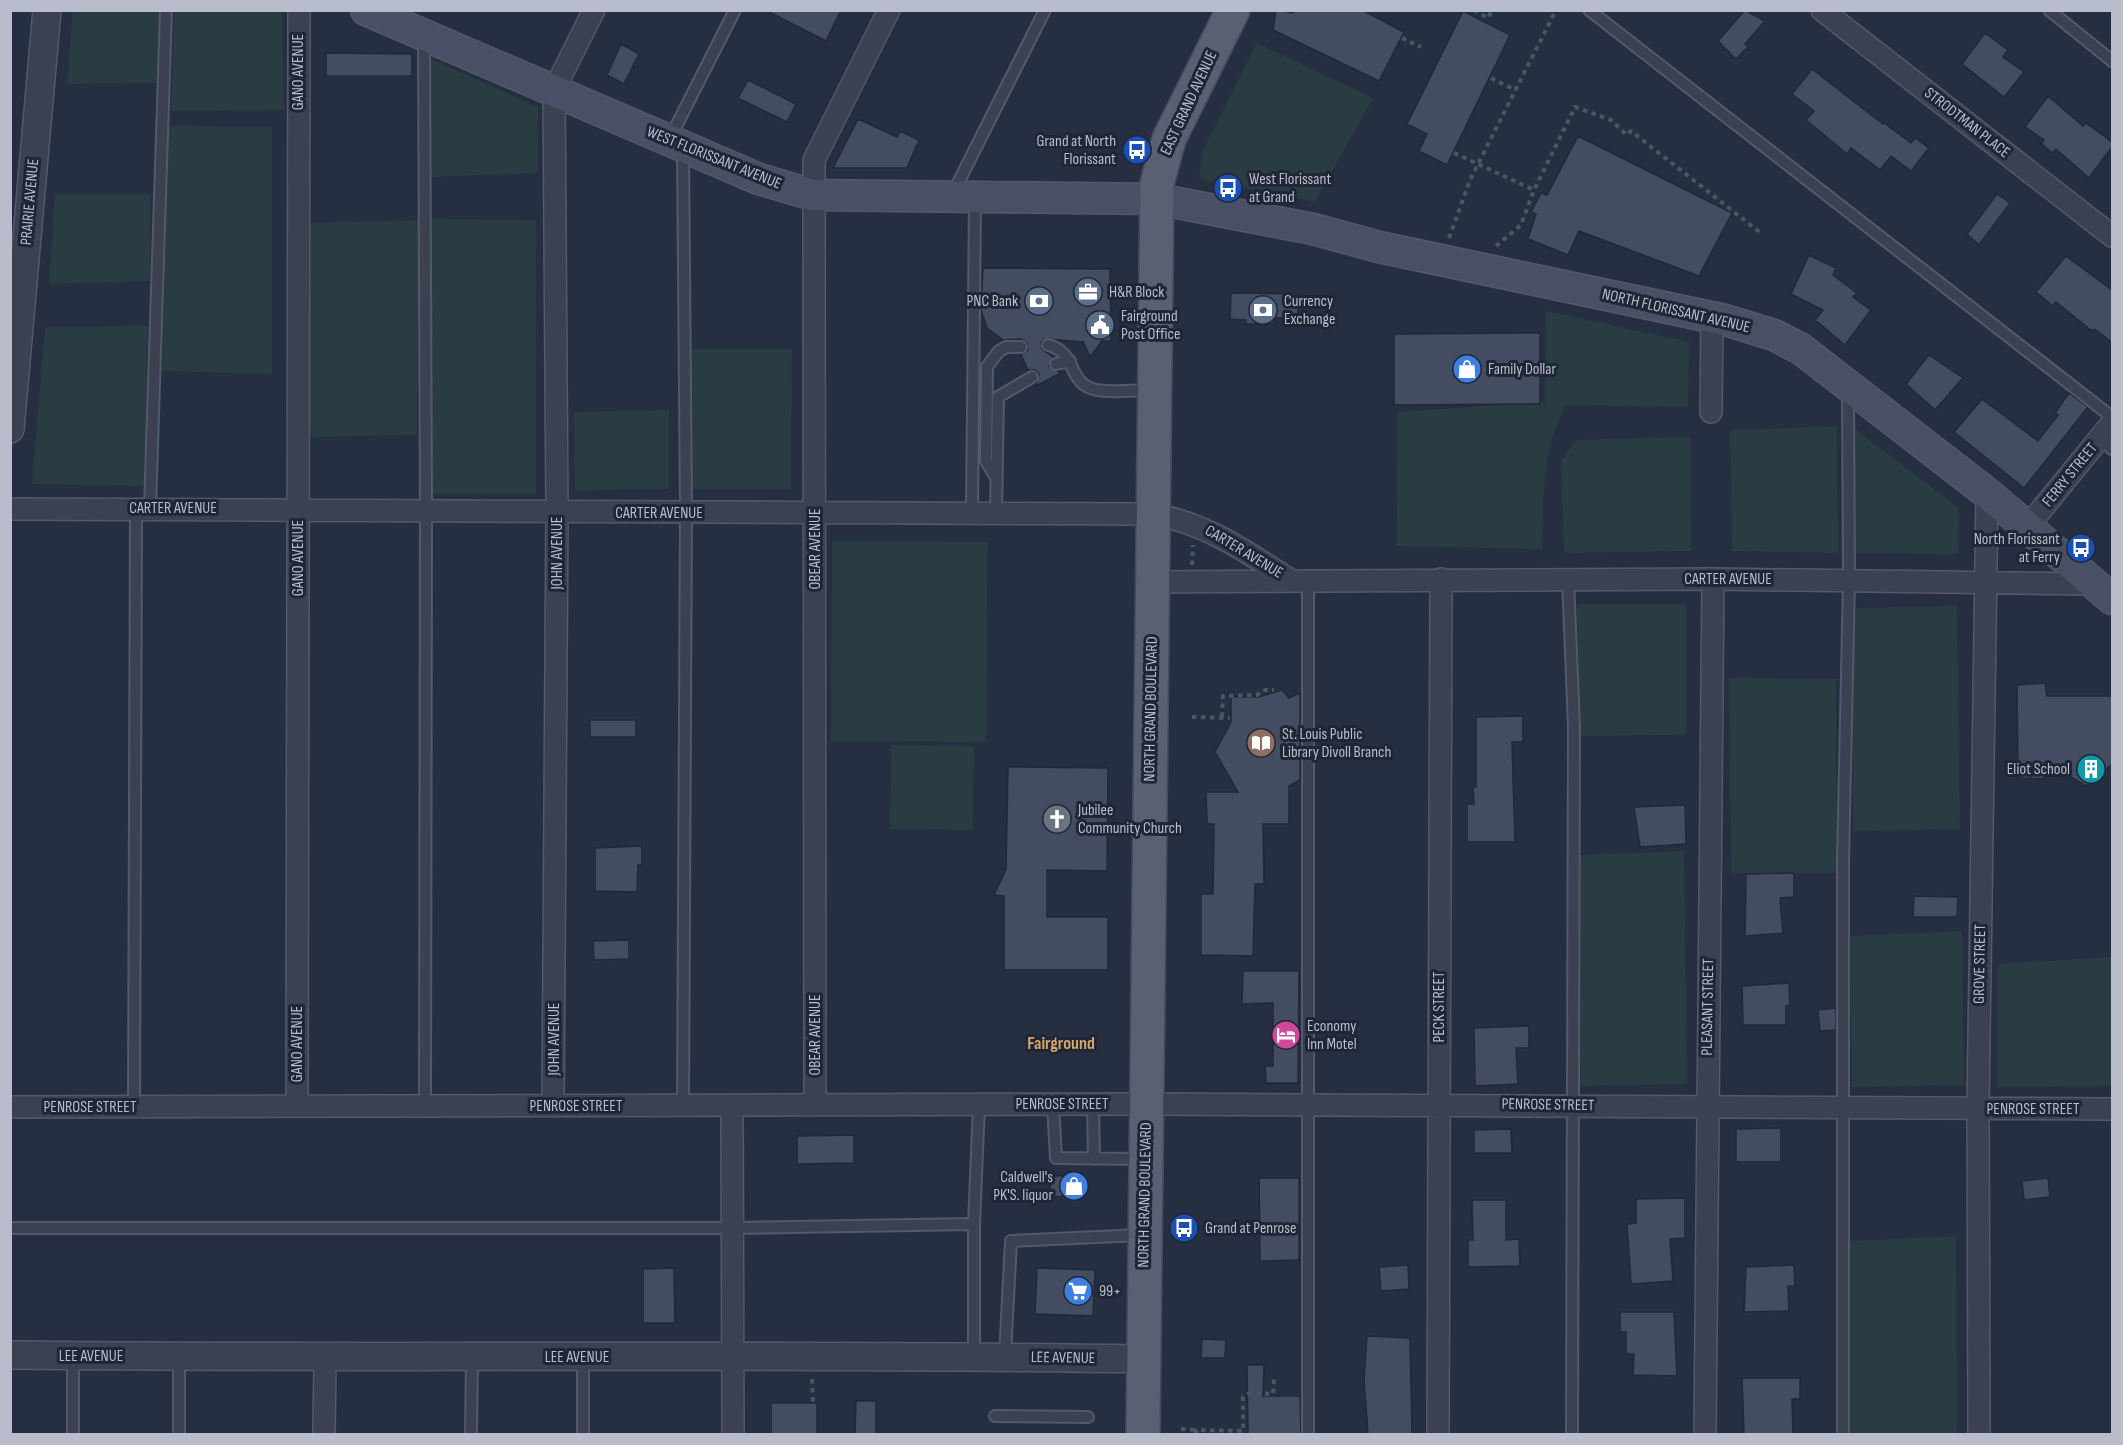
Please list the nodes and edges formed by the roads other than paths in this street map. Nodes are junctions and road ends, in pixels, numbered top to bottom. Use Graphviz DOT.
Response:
graph roads {
  1 [pos="47,10"];
  2 [pos="166,10"];
  3 [pos="299,10"];
  4 [pos="366,10"];
  5 [pos="594,10"];
  6 [pos="735,10"];
  7 [pos="889,10"];
  8 [pos="1045,10"];
  9 [pos="1233,10"];
  10 [pos="1588,10"];
  11 [pos="1822,10"];
  12 [pos="2049,10"];
  13 [pos="424,35"];
  14 [pos="2112,61"];
  15 [pos="554,90"];
  16 [pos="676,143"];
  17 [pos="813,195"];
  18 [pos="964,196"];
  19 [pos="1157,199"];
  20 [pos="2112,236"];
  21 [pos="1712,318"];
  22 [pos="1048,345"];
  23 [pos="1021,346"];
  24 [pos="1070,361"];
  25 [pos="1056,364"];
  26 [pos="1032,377"];
  27 [pos="1848,384"];
  28 [pos="1154,390"];
  29 [pos="1712,412"];
  30 [pos="2112,417"];
  31 [pos="10,429"];
  32 [pos="2108,437"];
  33 [pos="996,478"];
  34 [pos="1987,493"];
  35 [pos="143,508"];
  36 [pos="298,508"];
  37 [pos="10,509"];
  38 [pos="426,511"];
  39 [pos="557,513"];
  40 [pos="686,513"];
  41 [pos="814,513"];
  42 [pos="972,513"];
  43 [pos="996,513"];
  44 [pos="1153,514"];
  45 [pos="2028,526"];
  46 [pos="1441,579"];
  47 [pos="1568,579"];
  48 [pos="1713,579"];
  49 [pos="1299,580"];
  50 [pos="1849,580"];
  51 [pos="1986,581"];
  52 [pos="1152,582"];
  53 [pos="2104,592"];
  54 [pos="1093,1104"];
  55 [pos="1146,1104"];
  56 [pos="553,1105"];
  57 [pos="732,1105"];
  58 [pos="815,1105"];
  59 [pos="979,1105"];
  60 [pos="1053,1105"];
  61 [pos="1439,1105"];
  62 [pos="1573,1105"];
  63 [pos="297,1106"];
  64 [pos="425,1106"];
  65 [pos="683,1106"];
  66 [pos="1308,1106"];
  67 [pos="10,1107"];
  68 [pos="134,1107"];
  69 [pos="1845,1108"];
  70 [pos="1978,1108"];
  71 [pos="1708,1109"];
  72 [pos="2112,1110"];
  73 [pos="1094,1158"];
  74 [pos="1145,1159"];
  75 [pos="974,1224"];
  76 [pos="10,1228"];
  77 [pos="732,1228"];
  78 [pos="1144,1235"];
  79 [pos="10,1355"];
  80 [pos="74,1356"];
  81 [pos="178,1356"];
  82 [pos="733,1356"];
  83 [pos="583,1357"];
  84 [pos="974,1357"];
  85 [pos="1005,1357"];
  86 [pos="325,1358"];
  87 [pos="472,1358"];
  88 [pos="1143,1359"];
  89 [pos="995,1416"];
  90 [pos="1088,1417"];
  91 [pos="73,1434"];
  92 [pos="179,1434"];
  93 [pos="324,1434"];
  94 [pos="471,1434"];
  95 [pos="583,1434"];
  96 [pos="733,1434"];
  97 [pos="1143,1434"];
  98 [pos="1308,1434"];
  99 [pos="1438,1434"];
  100 [pos="1572,1434"];
  101 [pos="1705,1434"];
  102 [pos="1844,1434"];
  103 [pos="1979,1434"];
  1 -- 31 [label="street, PRAIRIE AVENUE"];
  2 -- 35 [label="lane"];
  3 -- 36 [label="street, GANO AVENUE"];
  4 -- 13 [label="main road, WEST FLORISSANT AVENUE"];
  5 -- 15 [label="street, JOHN AVENUE"];
  6 -- 16 [label="lane"];
  7 -- 17 [label="street, OBEAR AVENUE"];
  8 -- 18 [label="lane"];
  9 -- 19 [label="main road, EAST GRAND AVENUE"];
  10 -- 30 [label="lane"];
  11 -- 20 [label="street, STRODTMAN PLACE"];
  12 -- 14 [label="lane"];
  13 -- 15 [label="main road, WEST FLORISSANT AVENUE"];
  13 -- 38 [label="lane"];
  15 -- 16 [label="main road, WEST FLORISSANT AVENUE"];
  15 -- 39 [label="street, JOHN AVENUE"];
  16 -- 17 [label="main road, WEST FLORISSANT AVENUE"];
  16 -- 40 [label="lane"];
  17 -- 18 [label="main road, WEST FLORISSANT AVENUE"];
  17 -- 41 [label="street, OBEAR AVENUE"];
  18 -- 19 [label="main road, WEST FLORISSANT AVENUE"];
  18 -- 42 [label="lane"];
  19 -- 21 [label="main road, NORTH FLORISSANT AVENUE"];
  19 -- 28 [label="main road, NORTH GRAND BOULEVARD"];
  21 -- 27 [label="main road, NORTH FLORISSANT AVENUE"];
  21 -- 29 [label="street"];
  22 -- 24 [label="lane"];
  23 -- 33 [label="lane"];
  24 -- 25 [label="lane"];
  24 -- 28 [label="lane"];
  26 -- 33 [label="lane"];
  27 -- 34 [label="main road, NORTH FLORISSANT AVENUE"];
  27 -- 50 [label="lane"];
  28 -- 44 [label="main road, NORTH GRAND BOULEVARD"];
  32 -- 45 [label="street, FERRY STREET"];
  33 -- 43 [label="lane"];
  34 -- 45 [label="main road, NORTH FLORISSANT AVENUE"];
  34 -- 51 [label="street, GROVE STREET"];
  35 -- 36 [label="street, CARTER AVENUE"];
  35 -- 37 [label="street, CARTER AVENUE"];
  35 -- 68 [label="lane"];
  36 -- 38 [label="street, CARTER AVENUE"];
  36 -- 63 [label="street, GANO AVENUE"];
  38 -- 39 [label="street, CARTER AVENUE"];
  38 -- 64 [label="lane"];
  39 -- 40 [label="street, CARTER AVENUE"];
  39 -- 56 [label="street, JOHN AVENUE"];
  40 -- 41 [label="street, CARTER AVENUE"];
  40 -- 65 [label="lane"];
  41 -- 42 [label="street, CARTER AVENUE"];
  41 -- 58 [label="street, OBEAR AVENUE"];
  42 -- 43 [label="street, CARTER AVENUE"];
  43 -- 44 [label="street, CARTER AVENUE"];
  44 -- 49 [label="street, CARTER AVENUE"];
  44 -- 52 [label="main road, NORTH GRAND BOULEVARD"];
  45 -- 53 [label="main road, NORTH FLORISSANT AVENUE"];
  46 -- 47 [label="street, CARTER AVENUE"];
  46 -- 49 [label="street, CARTER AVENUE"];
  46 -- 61 [label="street, PECK STREET"];
  47 -- 48 [label="street, CARTER AVENUE"];
  47 -- 62 [label="lane"];
  48 -- 50 [label="street, CARTER AVENUE"];
  48 -- 71 [label="street, PLEASANT STREET"];
  49 -- 52 [label="street, CARTER AVENUE"];
  49 -- 66 [label="lane"];
  50 -- 51 [label="street, CARTER AVENUE"];
  50 -- 69 [label="lane"];
  51 -- 53 [label="street, CARTER AVENUE"];
  51 -- 70 [label="street, GROVE STREET"];
  52 -- 55 [label="main road, NORTH GRAND BOULEVARD"];
  54 -- 55 [label="street, PENROSE STREET"];
  54 -- 60 [label="street, PENROSE STREET"];
  54 -- 73 [label="lane"];
  55 -- 66 [label="street, PENROSE STREET"];
  55 -- 74 [label="main road, NORTH GRAND BOULEVARD"];
  56 -- 64 [label="street, PENROSE STREET"];
  56 -- 65 [label="street, PENROSE STREET"];
  57 -- 58 [label="street, PENROSE STREET"];
  57 -- 65 [label="street, PENROSE STREET"];
  57 -- 77 [label="street"];
  58 -- 59 [label="street, PENROSE STREET"];
  59 -- 60 [label="street, PENROSE STREET"];
  59 -- 75 [label="lane"];
  60 -- 73 [label="lane"];
  61 -- 62 [label="street, PENROSE STREET"];
  61 -- 66 [label="street, PENROSE STREET"];
  61 -- 99 [label="street, PECK STREET"];
  62 -- 71 [label="street, PENROSE STREET"];
  62 -- 100 [label="lane"];
  63 -- 64 [label="street, PENROSE STREET"];
  63 -- 68 [label="street, PENROSE STREET"];
  66 -- 98 [label="lane"];
  67 -- 68 [label="street, PENROSE STREET"];
  69 -- 70 [label="street, PENROSE STREET"];
  69 -- 71 [label="street, PENROSE STREET"];
  69 -- 102 [label="lane"];
  70 -- 72 [label="street, PENROSE STREET"];
  70 -- 103 [label="street, GROVE STREET"];
  71 -- 101 [label="street, PLEASANT STREET"];
  73 -- 74 [label="lane"];
  74 -- 78 [label="main road, NORTH GRAND BOULEVARD"];
  75 -- 77 [label="lane"];
  75 -- 84 [label="lane"];
  76 -- 77 [label="lane"];
  77 -- 82 [label="street"];
  78 -- 85 [label="lane"];
  78 -- 88 [label="main road, NORTH GRAND BOULEVARD"];
  79 -- 80 [label="street, LEE AVENUE"];
  80 -- 81 [label="street, LEE AVENUE"];
  80 -- 91 [label="lane"];
  81 -- 86 [label="street, LEE AVENUE"];
  81 -- 92 [label="lane"];
  82 -- 83 [label="street, LEE AVENUE"];
  82 -- 84 [label="street, LEE AVENUE"];
  82 -- 96 [label="street"];
  83 -- 87 [label="street, LEE AVENUE"];
  83 -- 95 [label="lane"];
  84 -- 85 [label="street, LEE AVENUE"];
  85 -- 88 [label="street, LEE AVENUE"];
  86 -- 87 [label="street, LEE AVENUE"];
  86 -- 93 [label="street"];
  87 -- 94 [label="lane"];
  88 -- 97 [label="main road, NORTH GRAND BOULEVARD"];
  89 -- 90 [label="lane"];
}
